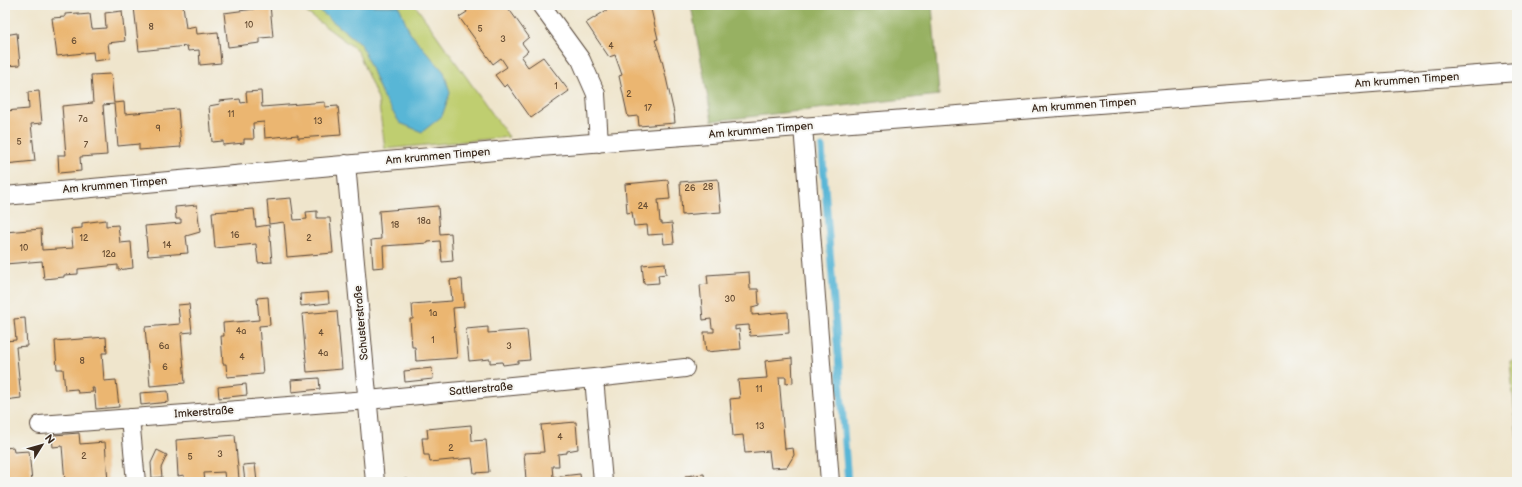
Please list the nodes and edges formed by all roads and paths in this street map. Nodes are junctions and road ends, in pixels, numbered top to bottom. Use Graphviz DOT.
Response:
graph roads {
  1 [pos="541,5"];
  2 [pos="1517,72"];
  3 [pos="803,126"];
  4 [pos="599,143"];
  5 [pos="346,164"];
  6 [pos="5,196"];
  7 [pos="685,368"];
  8 [pos="594,378"];
  9 [pos="368,400"];
  10 [pos="130,418"];
  11 [pos="40,425"];
  12 [pos="136,482"];
  13 [pos="375,482"];
  14 [pos="603,482"];
  15 [pos="830,482"];
  1 -- 4 [label="street"];
  2 -- 3 [label="street, Am krummen Timpen"];
  3 -- 4 [label="street, Am krummen Timpen"];
  3 -- 15 [label="street"];
  4 -- 5 [label="street, Am krummen Timpen"];
  5 -- 6 [label="street, Am krummen Timpen"];
  5 -- 9 [label="street, Schusterstraße"];
  7 -- 8 [label="street, Sattlerstraße"];
  8 -- 9 [label="street, Sattlerstraße"];
  8 -- 14 [label="street"];
  9 -- 10 [label="street, Imkerstraße"];
  9 -- 13 [label="street, Schusterstraße"];
  10 -- 11 [label="street, Imkerstraße"];
  10 -- 12 [label="street"];
}
